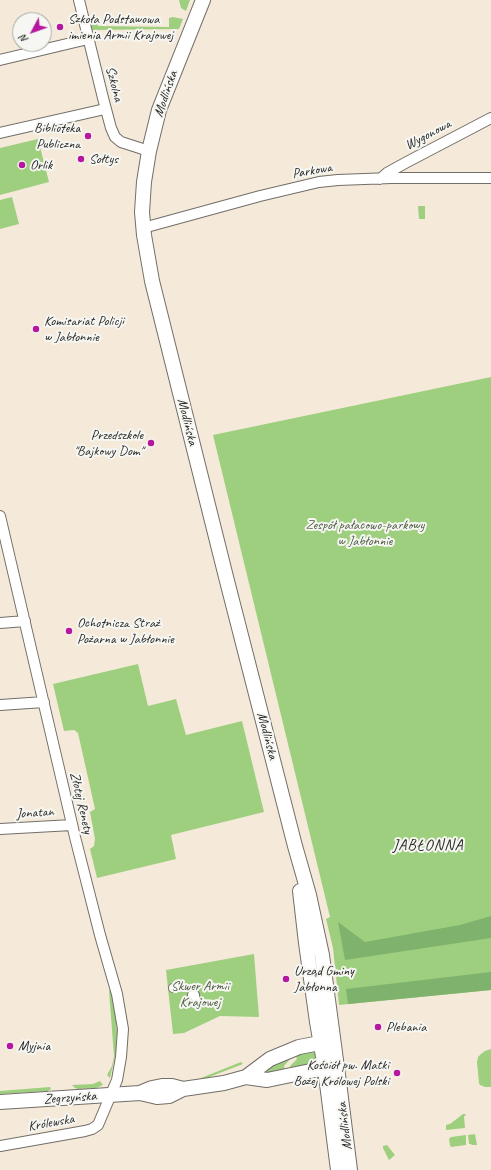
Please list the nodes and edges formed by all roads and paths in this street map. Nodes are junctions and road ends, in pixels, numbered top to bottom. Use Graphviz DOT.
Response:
graph roads {
  1 [pos="79,0"];
  2 [pos="202,0"];
  3 [pos="88,38"];
  4 [pos="0,60"];
  5 [pos="105,109"];
  6 [pos="491,118"];
  7 [pos="0,133"];
  8 [pos="150,151"];
  9 [pos="491,178"];
  10 [pos="380,179"];
  11 [pos="143,228"];
  12 [pos="0,516"];
  13 [pos="25,621"];
  14 [pos="0,623"];
  15 [pos="44,702"];
  16 [pos="0,705"];
  17 [pos="72,825"];
  18 [pos="0,829"];
  19 [pos="295,846"];
  20 [pos="320,1043"];
  21 [pos="335,1056"];
  22 [pos="325,1068"];
  23 [pos="246,1077"];
  24 [pos="111,1095"];
  25 [pos="0,1102"];
  26 [pos="0,1146"];
  27 [pos="338,1170"];
  28 [pos="350,1170"];
  1 -- 3 [label="street, Szkolna"];
  2 -- 8 [label="main road, Modlińska"];
  3 -- 4 [label="street"];
  3 -- 5 [label="street, Szkolna"];
  5 -- 7 [label="street"];
  5 -- 8 [label="street, Szkolna"];
  6 -- 10 [label="street, Wygonowa"];
  8 -- 11 [label="main road, Modlińska"];
  9 -- 10 [label="street, Parkowa"];
  10 -- 11 [label="street, Parkowa"];
  11 -- 19 [label="main road, Modlińska"];
  12 -- 13 [label="street, Złotej Renety"];
  13 -- 14 [label="street"];
  13 -- 15 [label="street, Złotej Renety"];
  15 -- 16 [label="street"];
  15 -- 17 [label="street, Złotej Renety"];
  17 -- 18 [label="street, Jonatan"];
  17 -- 24 [label="street, Złotej Renety"];
  19 -- 20 [label="main road, Modlińska"];
  19 -- 21 [label="main road, Modlińska"];
  20 -- 21 [label="main road"];
  20 -- 22 [label="main road, Modlińska"];
  20 -- 23 [label="main road, Zegrzyńska"];
  21 -- 22 [label="main road"];
  21 -- 28 [label="main road, Modlińska"];
  22 -- 23 [label="main road, Zegrzyńska"];
  22 -- 27 [label="main road, Modlińska"];
  23 -- 24 [label="main road, Zegrzyńska"];
  24 -- 25 [label="main road, Zegrzyńska"];
  24 -- 26 [label="street, Królewska"];
}
